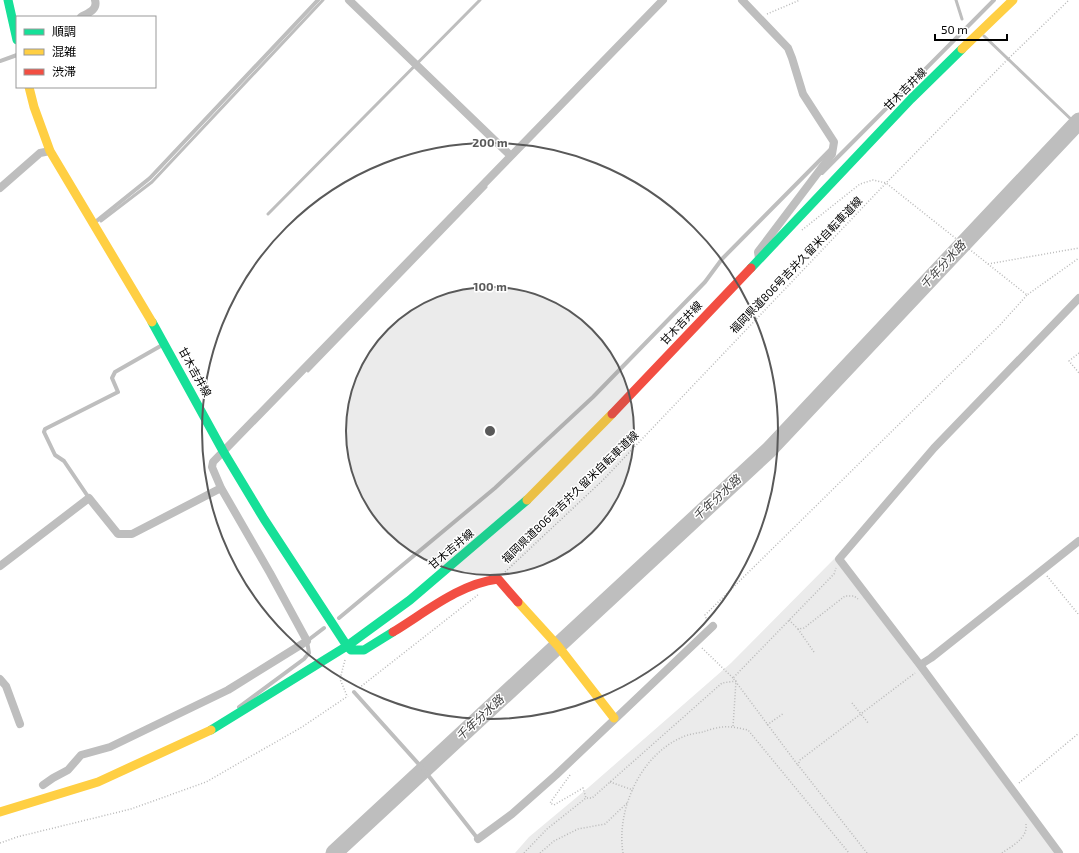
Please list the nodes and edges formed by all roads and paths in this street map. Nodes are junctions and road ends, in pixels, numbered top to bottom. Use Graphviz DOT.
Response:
graph roads {
  1 [pos="8,0"];
  2 [pos="95,0"];
  3 [pos="318,0"];
  4 [pos="349,0"];
  5 [pos="662,0"];
  6 [pos="742,0"];
  7 [pos="800,0"];
  8 [pos="994,0"];
  9 [pos="1013,0"];
  10 [pos="1070,0"];
  11 [pos="83,16"];
  12 [pos="760,17"];
  13 [pos="16,36"];
  14 [pos="16,55"];
  15 [pos="0,61"];
  16 [pos="29,88"];
  17 [pos="833,147"];
  18 [pos="50,151"];
  19 [pos="511,156"];
  20 [pos="814,178"];
  21 [pos="886,183"];
  22 [pos="0,188"];
  23 [pos="93,224"];
  24 [pos="801,231"];
  25 [pos="1079,248"];
  26 [pos="759,258"];
  27 [pos="1079,258"];
  28 [pos="988,264"];
  29 [pos="1028,295"];
  30 [pos="1079,298"];
  31 [pos="166,344"];
  32 [pos="1079,353"];
  33 [pos="1079,373"];
  34 [pos="223,451"];
  35 [pos="221,488"];
  36 [pos="90,498"];
  37 [pos="1079,541"];
  38 [pos="839,559"];
  39 [pos="0,566"];
  40 [pos="1041,570"];
  41 [pos="498,579"];
  42 [pos="480,593"];
  43 [pos="860,600"];
  44 [pos="1079,615"];
  45 [pos="339,618"];
  46 [pos="789,620"];
  47 [pos="324,628"];
  48 [pos="711,628"];
  49 [pos="798,629"];
  50 [pos="307,641"];
  51 [pos="696,643"];
  52 [pos="349,648"];
  53 [pos="814,652"];
  54 [pos="918,669"];
  55 [pos="733,678"];
  56 [pos="0,679"];
  57 [pos="736,681"];
  58 [pos="354,692"];
  59 [pos="347,696"];
  60 [pos="852,703"];
  61 [pos="784,713"];
  62 [pos="861,714"];
  63 [pos="614,718"];
  64 [pos="20,724"];
  65 [pos="869,724"];
  66 [pos="768,725"];
  67 [pos="733,727"];
  68 [pos="1079,733"];
  69 [pos="198,736"];
  70 [pos="798,765"];
  71 [pos="570,775"];
  72 [pos="609,782"];
  73 [pos="43,785"];
  74 [pos="1011,789"];
  75 [pos="633,790"];
  76 [pos="586,798"];
  77 [pos="628,802"];
  78 [pos="0,812"];
  79 [pos="1026,822"];
  80 [pos="478,839"];
  81 [pos="0,843"];
  82 [pos="524,853"];
  83 [pos="540,853"];
  84 [pos="623,853"];
  85 [pos="849,853"];
  86 [pos="867,853"];
  87 [pos="1002,853"];
  88 [pos="1059,853"];
  1 -- 13 [label="main road"];
  2 -- 11 [label="street"];
  3 -- 23 [label="lane"];
  4 -- 19 [label="street"];
  5 -- 19 [label="street"];
  6 -- 12 [label="street"];
  7 -- 12 [label="path"];
  8 -- 20 [label="lane"];
  9 -- 26 [label="main road, 甘木吉井線"];
  10 -- 21 [label="path, 福岡県道806号吉井久留米自転車道線"];
  12 -- 17 [label="street"];
  14 -- 15 [label="lane"];
  16 -- 18 [label="main road, 甘木吉井線"];
  17 -- 20 [label="street"];
  17 -- 45 [label="lane"];
  18 -- 22 [label="street"];
  18 -- 23 [label="main road, 甘木吉井線"];
  19 -- 34 [label="street"];
  20 -- 26 [label="street"];
  21 -- 24 [label="path"];
  21 -- 28 [label="path"];
  21 -- 41 [label="path, 福岡県道806号吉井久留米自転車道線"];
  23 -- 31 [label="main road, 甘木吉井線"];
  25 -- 28 [label="path"];
  26 -- 52 [label="main road, 甘木吉井線"];
  27 -- 29 [label="path"];
  28 -- 29 [label="path"];
  29 -- 48 [label="path"];
  30 -- 38 [label="street"];
  31 -- 34 [label="main road, 甘木吉井線"];
  31 -- 36 [label="lane"];
  32 -- 33 [label="path"];
  34 -- 35 [label="street"];
  34 -- 52 [label="main road, 甘木吉井線"];
  35 -- 36 [label="street"];
  35 -- 50 [label="street"];
  36 -- 39 [label="street"];
  37 -- 40 [label="street"];
  38 -- 46 [label="path"];
  38 -- 54 [label="street"];
  40 -- 44 [label="path"];
  40 -- 54 [label="street"];
  41 -- 52 [label="main road"];
  41 -- 63 [label="main road"];
  42 -- 58 [label="path"];
  43 -- 49 [label="path"];
  46 -- 49 [label="path"];
  46 -- 55 [label="path"];
  47 -- 50 [label="lane"];
  48 -- 51 [label="street"];
  49 -- 53 [label="path"];
  50 -- 69 [label="lane"];
  50 -- 73 [label="street"];
  51 -- 55 [label="path"];
  51 -- 63 [label="street"];
  52 -- 59 [label="path"];
  52 -- 69 [label="main road"];
  54 -- 62 [label="path"];
  54 -- 74 [label="street"];
  55 -- 57 [label="path"];
  56 -- 64 [label="street"];
  57 -- 66 [label="path"];
  57 -- 67 [label="path"];
  57 -- 72 [label="path"];
  58 -- 59 [label="path"];
  58 -- 80 [label="lane"];
  59 -- 81 [label="path"];
  60 -- 62 [label="path"];
  61 -- 66 [label="path"];
  62 -- 65 [label="path"];
  62 -- 70 [label="path"];
  63 -- 80 [label="street"];
  66 -- 70 [label="path"];
  67 -- 75 [label="path"];
  67 -- 85 [label="path"];
  68 -- 74 [label="path"];
  69 -- 78 [label="main road"];
  70 -- 86 [label="path"];
  71 -- 76 [label="path"];
  72 -- 75 [label="path"];
  72 -- 76 [label="path"];
  74 -- 88 [label="street"];
  75 -- 77 [label="path"];
  76 -- 82 [label="path"];
  77 -- 83 [label="path"];
  77 -- 84 [label="path"];
  79 -- 87 [label="path"];
}
